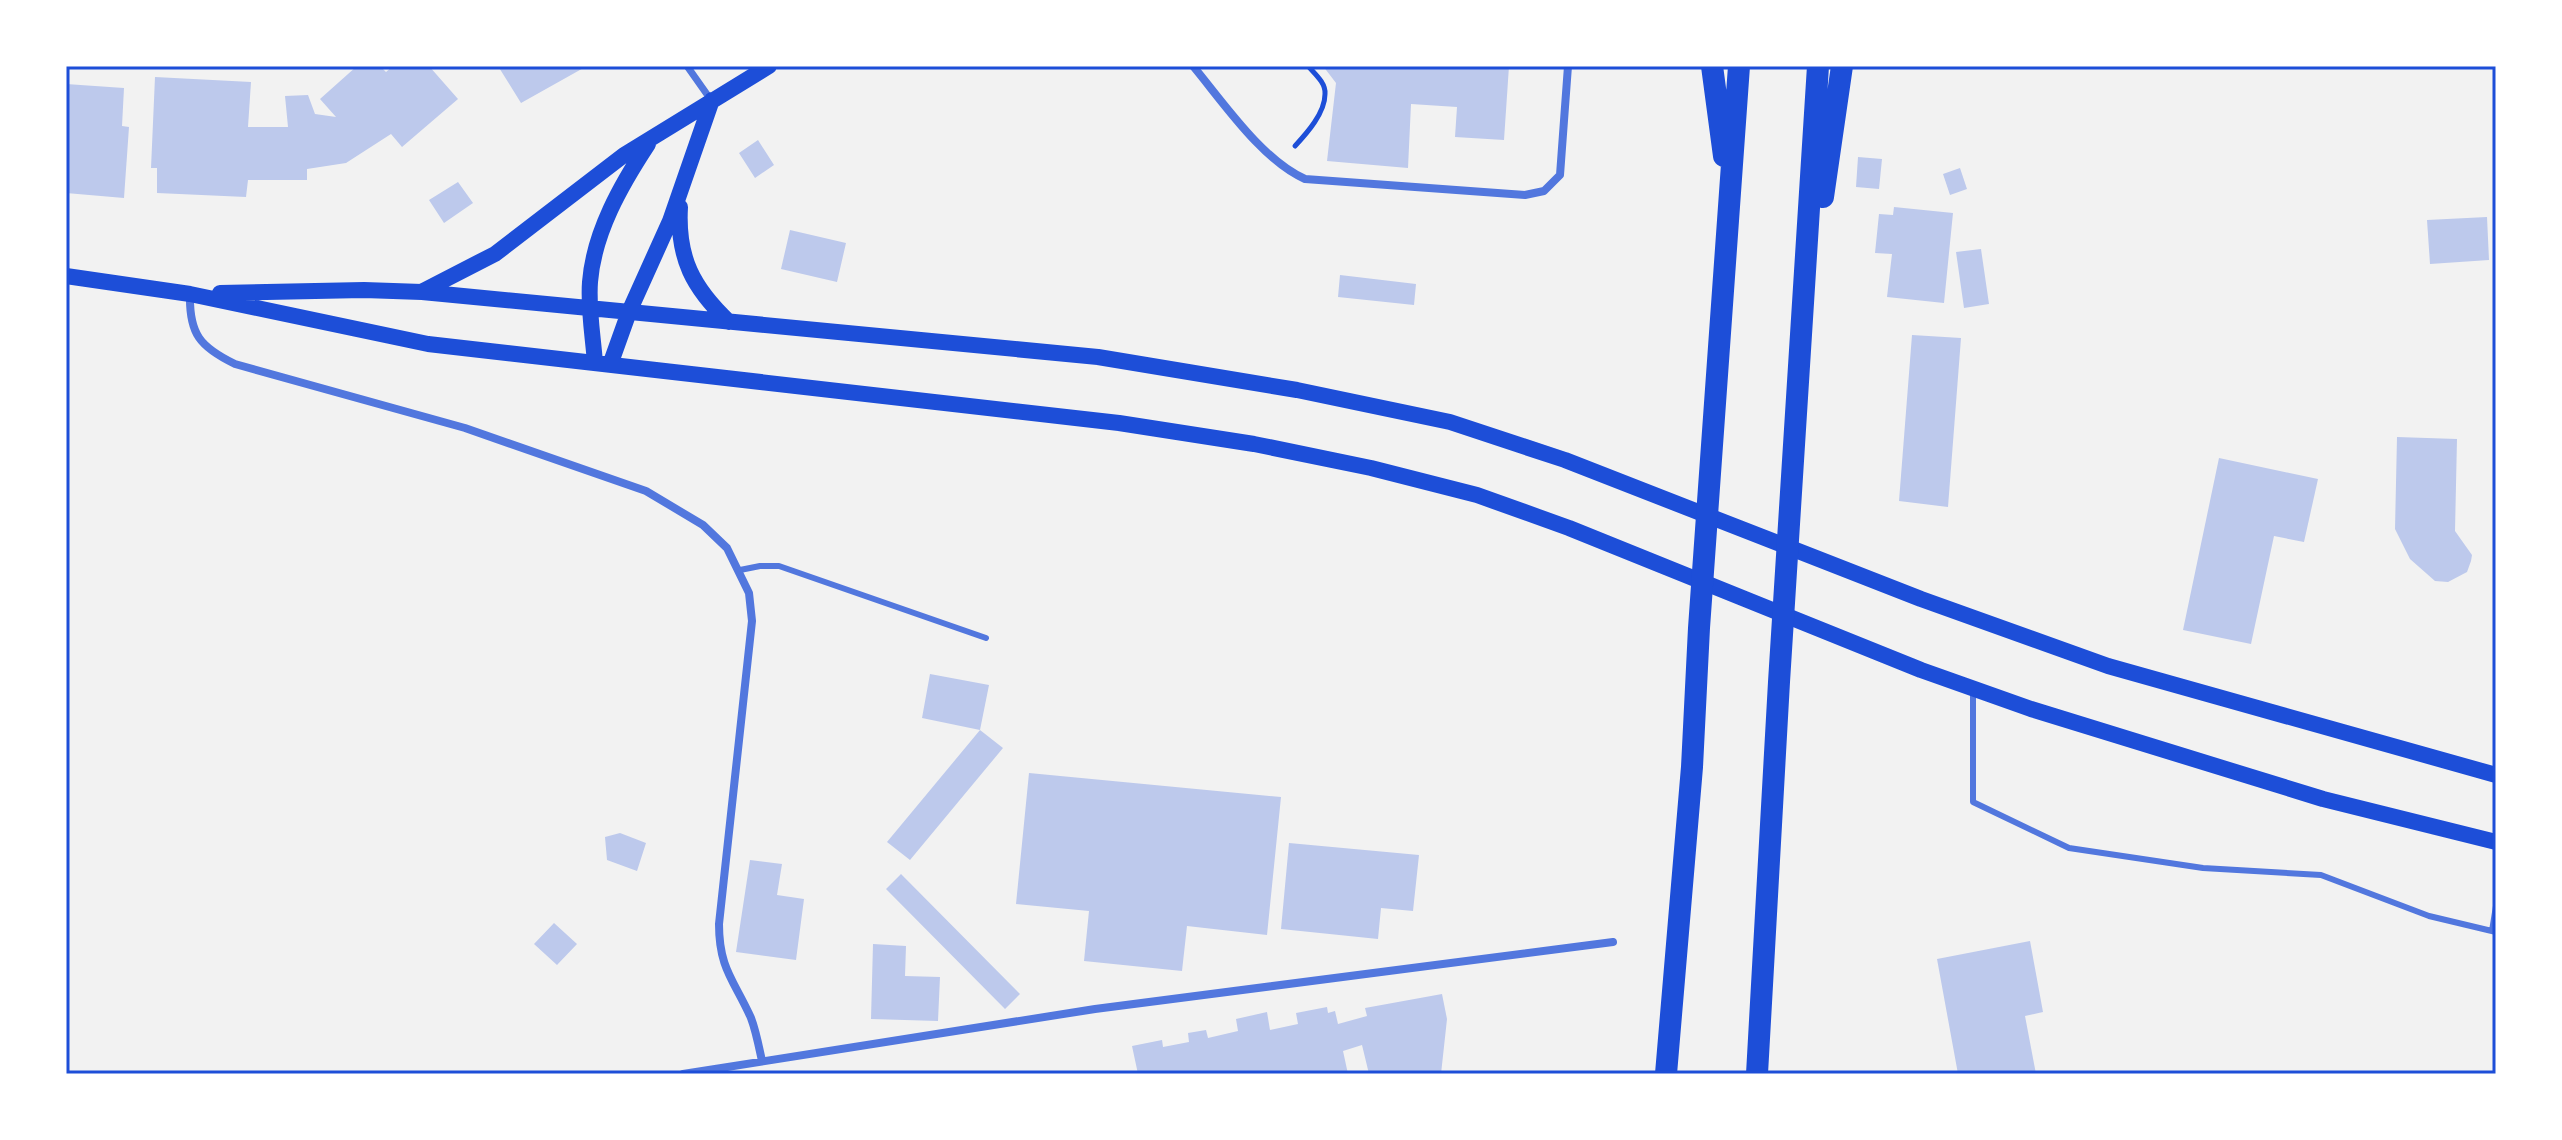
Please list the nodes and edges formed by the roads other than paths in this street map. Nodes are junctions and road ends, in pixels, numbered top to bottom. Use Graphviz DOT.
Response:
graph roads {
  1 [pos="687,66"];
  2 [pos="769,66"];
  3 [pos="1193,66"];
  4 [pos="1568,66"];
  5 [pos="1712,66"];
  6 [pos="1739,66"];
  7 [pos="1818,66"];
  8 [pos="1842,66"];
  9 [pos="712,100"];
  10 [pos="651,139"];
  11 [pos="682,188"];
  12 [pos="1731,197"];
  13 [pos="66,276"];
  14 [pos="1806,285"];
  15 [pos="422,292"];
  16 [pos="190,294"];
  17 [pos="591,308"];
  18 [pos="629,312"];
  19 [pos="729,322"];
  20 [pos="602,364"];
  21 [pos="740,570"];
  22 [pos="986,638"];
  23 [pos="1973,688"];
  24 [pos="2496,775"];
  25 [pos="2496,842"];
  26 [pos="2496,906"];
  27 [pos="2494,932"];
  28 [pos="1613,942"];
  29 [pos="762,1061"];
  30 [pos="683,1074"];
  31 [pos="1666,1074"];
  32 [pos="1757,1074"];
  1 -- 9 [label="street"];
  2 -- 9 [label="main road"];
  3 -- 4 [label="street"];
  5 -- 12 [label="highway"];
  6 -- 12 [label="highway"];
  7 -- 14 [label="highway"];
  8 -- 14 [label="highway"];
  9 -- 10 [label="main road"];
  9 -- 11 [label="main road"];
  10 -- 15 [label="main road"];
  10 -- 17 [label="main road"];
  11 -- 18 [label="main road"];
  11 -- 19 [label="main road"];
  12 -- 31 [label="highway"];
  13 -- 16 [label="main road"];
  14 -- 32 [label="highway"];
  15 -- 16 [label="main road"];
  15 -- 17 [label="main road"];
  16 -- 20 [label="main road"];
  16 -- 21 [label="street"];
  17 -- 18 [label="main road"];
  17 -- 20 [label="main road"];
  18 -- 19 [label="main road"];
  18 -- 20 [label="main road"];
  19 -- 24 [label="main road"];
  20 -- 23 [label="main road"];
  21 -- 22 [label="lane"];
  21 -- 29 [label="street"];
  23 -- 25 [label="main road"];
  23 -- 27 [label="lane"];
  26 -- 27 [label="lane"];
  28 -- 29 [label="street"];
  29 -- 30 [label="street"];
}
